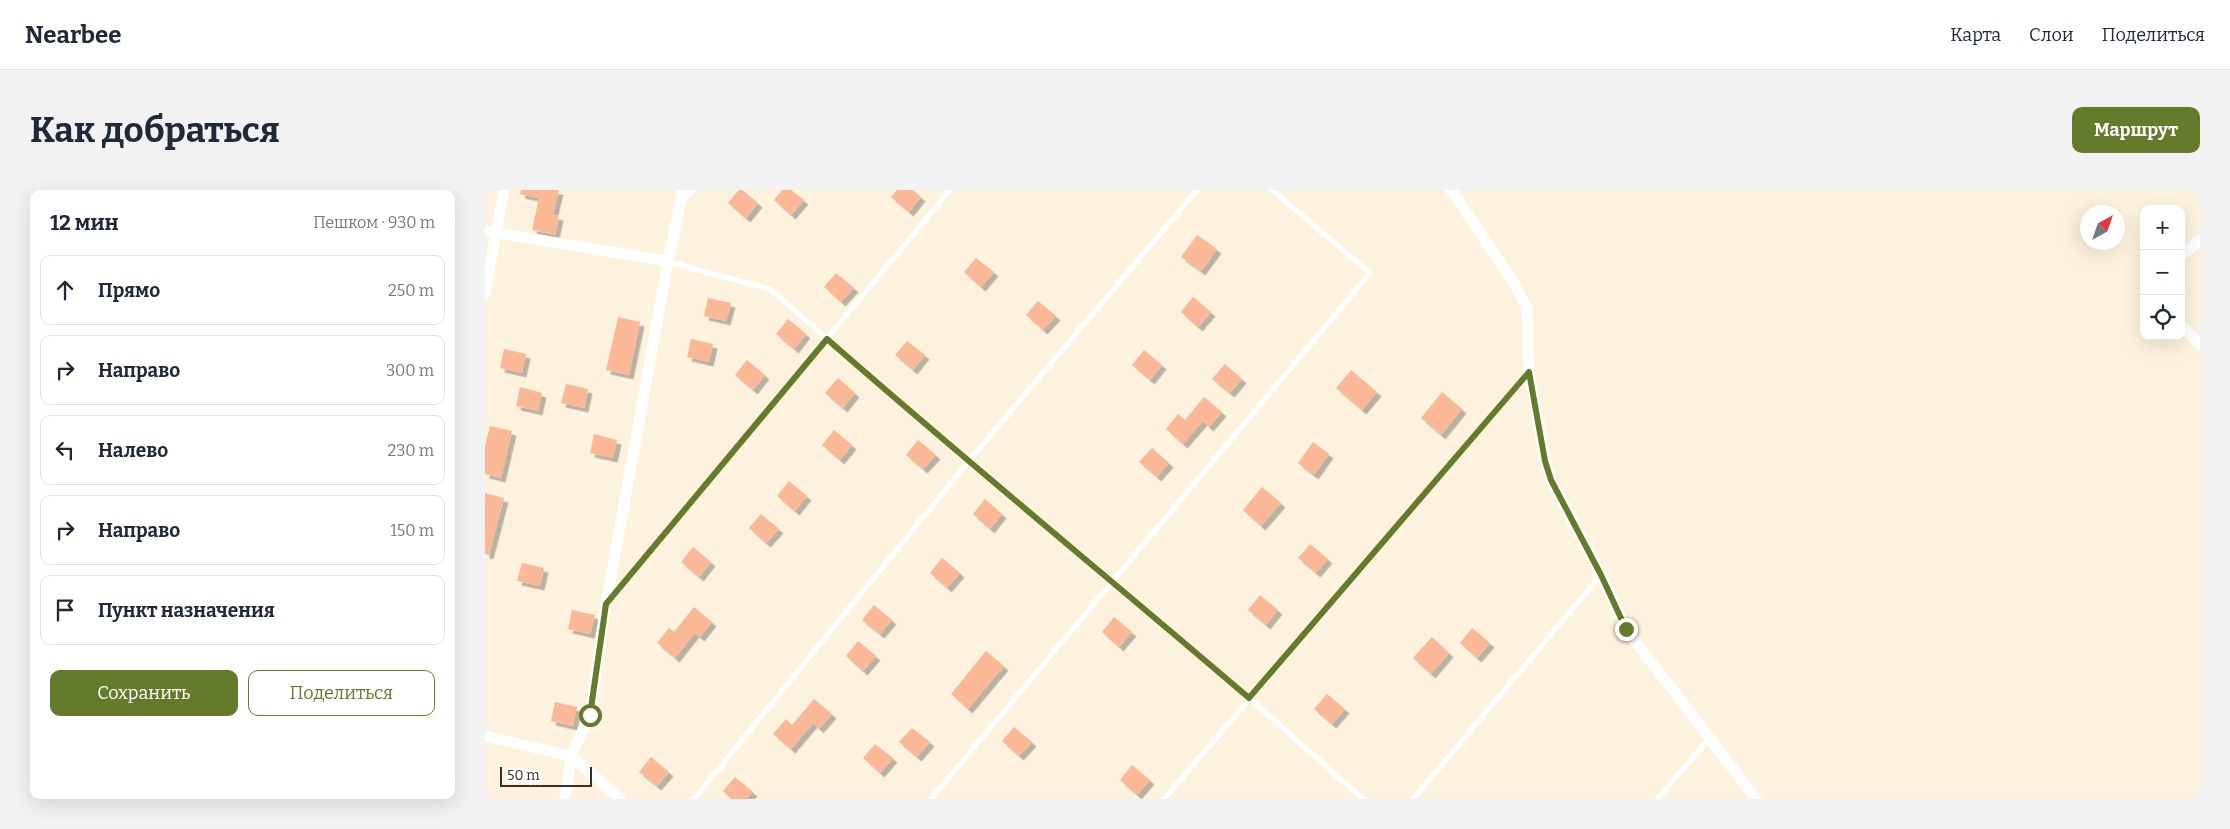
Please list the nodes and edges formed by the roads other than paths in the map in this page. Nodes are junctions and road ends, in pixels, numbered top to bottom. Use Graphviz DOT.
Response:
graph roads {
  1 [pos="504,190"];
  2 [pos="683,190"];
  3 [pos="693,190"];
  4 [pos="951,190"];
  5 [pos="1197,190"];
  6 [pos="1272,190"];
  7 [pos="1451,190"];
  8 [pos="680,204"];
  9 [pos="491,231"];
  10 [pos="2200,240"];
  11 [pos="2185,253"];
  12 [pos="668,261"];
  13 [pos="485,293"];
  14 [pos="2185,329"];
  15 [pos="827,339"];
  16 [pos="2200,345"];
  17 [pos="1529,372"];
  18 [pos="968,462"];
  19 [pos="1601,575"];
  20 [pos="1113,582"];
  21 [pos="606,604"];
  22 [pos="1249,698"];
  23 [pos="485,736"];
  24 [pos="1710,738"];
  25 [pos="571,756"];
  26 [pos="565,799"];
  27 [pos="621,799"];
  28 [pos="694,799"];
  29 [pos="931,799"];
  30 [pos="1164,799"];
  31 [pos="1363,799"];
  32 [pos="1413,799"];
  33 [pos="1657,799"];
  34 [pos="1756,799"];
  1 -- 9 [label="street"];
  2 -- 8 [label="street"];
  3 -- 8 [label="lane"];
  4 -- 15 [label="lane"];
  5 -- 18 [label="lane"];
  6 -- 20 [label="lane"];
  7 -- 17 [label="street"];
  8 -- 12 [label="street"];
  9 -- 12 [label="street"];
  9 -- 13 [label="street"];
  10 -- 11 [label="street"];
  12 -- 15 [label="lane"];
  12 -- 21 [label="street"];
  14 -- 16 [label="street"];
  15 -- 18 [label="lane"];
  15 -- 21 [label="lane"];
  17 -- 19 [label="street"];
  17 -- 22 [label="lane"];
  18 -- 20 [label="lane"];
  18 -- 28 [label="lane"];
  19 -- 24 [label="street"];
  19 -- 32 [label="lane"];
  20 -- 22 [label="lane"];
  20 -- 29 [label="lane"];
  21 -- 25 [label="street"];
  22 -- 30 [label="lane"];
  22 -- 31 [label="lane"];
  23 -- 25 [label="street"];
  24 -- 33 [label="lane"];
  24 -- 34 [label="street"];
  25 -- 26 [label="street"];
  25 -- 27 [label="street"];
}
